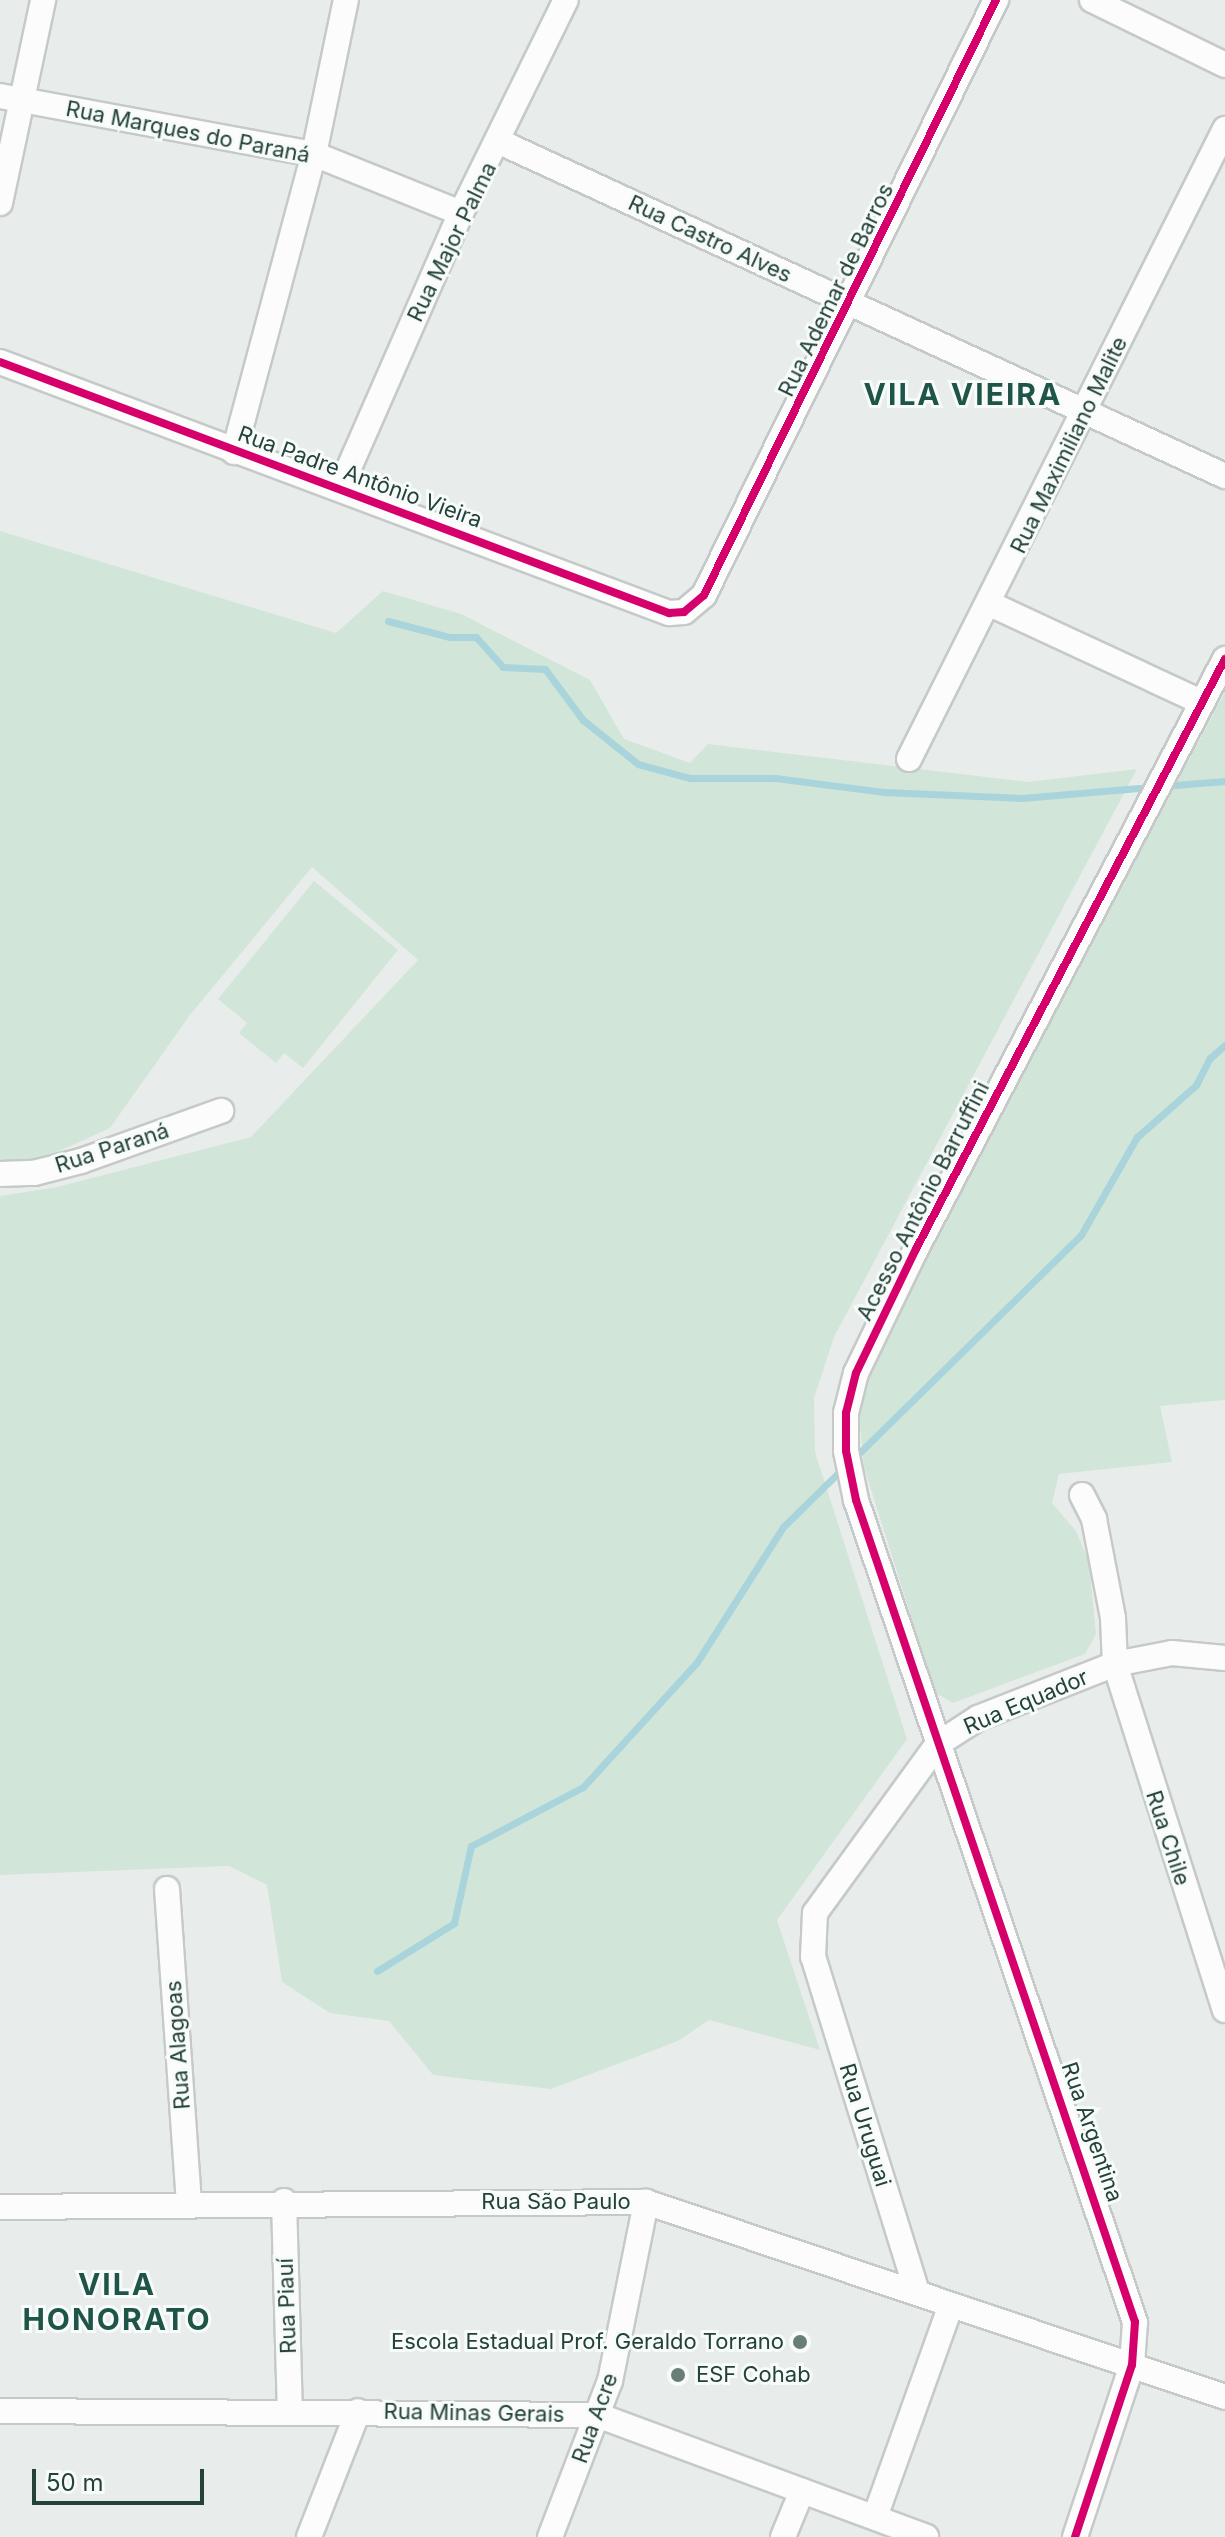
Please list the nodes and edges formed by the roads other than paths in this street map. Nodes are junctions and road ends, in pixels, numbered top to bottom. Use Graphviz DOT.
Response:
graph roads {
  1 [pos="43,0"];
  2 [pos="346,0"];
  3 [pos="566,0"];
  4 [pos="996,0"];
  5 [pos="1092,0"];
  6 [pos="1225,65"];
  7 [pos="0,96"];
  8 [pos="24,101"];
  9 [pos="1225,129"];
  10 [pos="500,142"];
  11 [pos="314,154"];
  12 [pos="0,203"];
  13 [pos="461,213"];
  14 [pos="850,304"];
  15 [pos="0,362"];
  16 [pos="1087,411"];
  17 [pos="234,452"];
  18 [pos="1225,476"];
  19 [pos="341,486"];
  20 [pos="704,595"];
  21 [pos="990,604"];
  22 [pos="1225,659"];
  23 [pos="1201,702"];
  24 [pos="909,759"];
  25 [pos="221,1111"];
  26 [pos="0,1174"];
  27 [pos="1082,1495"];
  28 [pos="1225,1658"];
  29 [pos="1115,1664"];
  30 [pos="938,1744"];
  31 [pos="167,1889"];
  32 [pos="813,1957"];
  33 [pos="1222,1995"];
  34 [pos="284,2201"];
  35 [pos="189,2202"];
  36 [pos="646,2202"];
  37 [pos="0,2207"];
  38 [pos="917,2292"];
  39 [pos="951,2305"];
  40 [pos="1132,2365"];
  41 [pos="1225,2397"];
  42 [pos="0,2411"];
  43 [pos="290,2411"];
  44 [pos="358,2411"];
  45 [pos="597,2415"];
  46 [pos="802,2491"];
  47 [pos="875,2517"];
  48 [pos="309,2537"];
  49 [pos="550,2537"];
  50 [pos="783,2537"];
  51 [pos="926,2537"];
  52 [pos="1075,2537"];
  1 -- 8 [label="street"];
  2 -- 11 [label="street"];
  3 -- 10 [label="street, Rua Major Palma"];
  4 -- 14 [label="street, Rua Ademar de Barros"];
  5 -- 6 [label="street"];
  7 -- 8 [label="street, Rua Marques do Paraná"];
  8 -- 11 [label="street, Rua Marques do Paraná"];
  8 -- 12 [label="street"];
  9 -- 16 [label="street, Rua Maximiliano Malite"];
  10 -- 13 [label="street, Rua Major Palma"];
  10 -- 14 [label="street, Rua Castro Alves"];
  11 -- 13 [label="street, Rua Marques do Paraná"];
  11 -- 17 [label="street"];
  13 -- 19 [label="street, Rua Major Palma"];
  14 -- 16 [label="street, Rua Castro Alves"];
  14 -- 20 [label="street, Rua Ademar de Barros"];
  15 -- 17 [label="street, Rua Padre Antônio Vieira"];
  16 -- 18 [label="street, Rua Castro Alves"];
  16 -- 21 [label="street, Rua Maximiliano Malite"];
  17 -- 19 [label="street, Rua Padre Antônio Vieira"];
  19 -- 20 [label="street, Rua Padre Antônio Vieira"];
  21 -- 23 [label="street"];
  21 -- 24 [label="street, Rua Maximiliano Malite"];
  22 -- 23 [label="street, Acesso Antônio Barruffini"];
  23 -- 30 [label="street, Acesso Antônio Barruffini"];
  25 -- 26 [label="street, Rua Paraná"];
  27 -- 29 [label="street, Rua Chile"];
  28 -- 29 [label="street, Rua Equador"];
  29 -- 30 [label="street, Rua Equador"];
  29 -- 33 [label="street, Rua Chile"];
  30 -- 32 [label="street, Rua Equador"];
  30 -- 40 [label="street, Rua Argentina"];
  31 -- 35 [label="street, Rua Alagoas"];
  32 -- 38 [label="street, Rua Uruguai"];
  34 -- 35 [label="street, Rua São Paulo"];
  34 -- 36 [label="street, Rua São Paulo"];
  34 -- 43 [label="street, Rua Piauí"];
  35 -- 37 [label="street, Rua São Paulo"];
  36 -- 38 [label="street, Rua São Paulo"];
  36 -- 45 [label="street, Rua Acre"];
  38 -- 39 [label="street, Rua São Paulo"];
  39 -- 40 [label="street, Rua São Paulo"];
  39 -- 47 [label="street"];
  40 -- 41 [label="street, Rua São Paulo"];
  40 -- 52 [label="street, Rua Argentina"];
  42 -- 43 [label="street, Rua Minas Gerais"];
  43 -- 44 [label="street, Rua Minas Gerais"];
  44 -- 45 [label="street, Rua Minas Gerais"];
  44 -- 48 [label="street"];
  45 -- 46 [label="street, Rua Minas Gerais"];
  45 -- 49 [label="street, Rua Acre"];
  46 -- 47 [label="street, Rua Minas Gerais"];
  46 -- 50 [label="street"];
  47 -- 51 [label="street, Rua Minas Gerais"];
}
